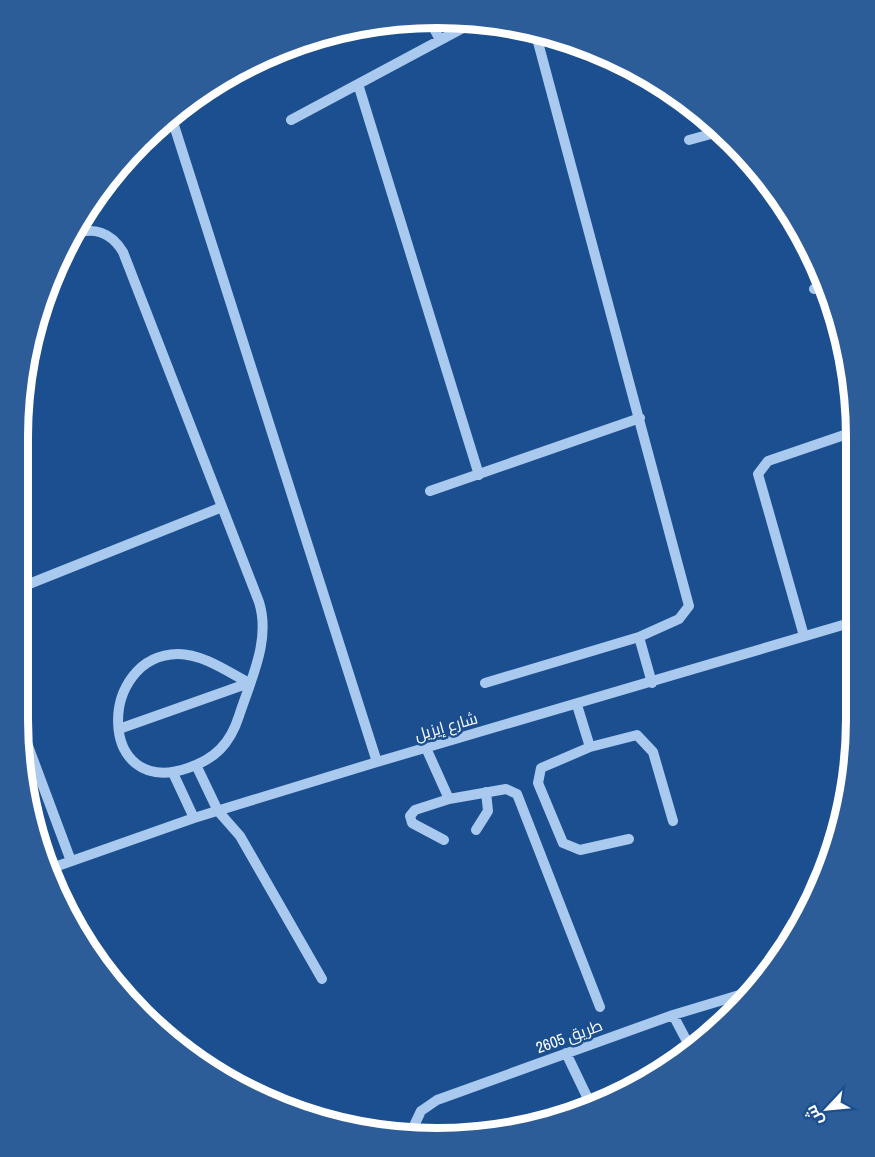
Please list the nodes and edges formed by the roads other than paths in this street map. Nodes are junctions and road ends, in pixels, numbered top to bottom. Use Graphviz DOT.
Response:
graph roads {
  1 [pos="434,28"];
  2 [pos="461,29"];
  3 [pos="440,40"];
  4 [pos="538,41"];
  5 [pos="358,84"];
  6 [pos="291,120"];
  7 [pos="174,125"];
  8 [pos="711,134"];
  9 [pos="689,140"];
  10 [pos="84,232"];
  11 [pos="818,288"];
  12 [pos="814,289"];
  13 [pos="640,417"];
  14 [pos="846,435"];
  15 [pos="479,475"];
  16 [pos="430,490"];
  17 [pos="222,507"];
  18 [pos="29,584"];
  19 [pos="846,624"];
  20 [pos="804,636"];
  21 [pos="639,637"];
  22 [pos="249,683"];
  23 [pos="485,683"];
  24 [pos="652,683"];
  25 [pos="577,705"];
  26 [pos="119,729"];
  27 [pos="590,747"];
  28 [pos="426,748"];
  29 [pos="29,750"];
  30 [pos="377,762"];
  31 [pos="196,765"];
  32 [pos="173,773"];
  33 [pos="486,792"];
  34 [pos="449,799"];
  35 [pos="218,811"];
  36 [pos="194,818"];
  37 [pos="673,821"];
  38 [pos="476,830"];
  39 [pos="629,839"];
  40 [pos="444,840"];
  41 [pos="71,861"];
  42 [pos="56,866"];
  43 [pos="322,979"];
  44 [pos="740,995"];
  45 [pos="600,1007"];
  46 [pos="673,1015"];
  47 [pos="688,1043"];
  48 [pos="566,1053"];
  49 [pos="588,1099"];
  50 [pos="412,1128"];
  1 -- 3 [label="street"];
  2 -- 3 [label="street"];
  3 -- 5 [label="street"];
  4 -- 13 [label="street"];
  5 -- 6 [label="street"];
  5 -- 15 [label="street"];
  7 -- 30 [label="street"];
  8 -- 9 [label="street"];
  10 -- 17 [label="street"];
  11 -- 12 [label="street"];
  13 -- 15 [label="street"];
  13 -- 21 [label="street"];
  14 -- 20 [label="street"];
  15 -- 16 [label="street"];
  17 -- 18 [label="street"];
  17 -- 22 [label="street"];
  19 -- 20 [label="street, شارع إيزيل"];
  20 -- 24 [label="street, شارع إيزيل"];
  21 -- 23 [label="street"];
  21 -- 24 [label="street"];
  22 -- 26 [label="street"];
  22 -- 26 [label="street"];
  22 -- 31 [label="street"];
  24 -- 25 [label="street, شارع إيزيل"];
  25 -- 27 [label="street"];
  25 -- 28 [label="street, شارع إيزيل"];
  26 -- 32 [label="street"];
  27 -- 37 [label="street"];
  27 -- 39 [label="street"];
  28 -- 30 [label="street, شارع إيزيل"];
  28 -- 34 [label="street"];
  29 -- 41 [label="street"];
  30 -- 35 [label="street, شارع إيزيل"];
  31 -- 32 [label="street"];
  31 -- 35 [label="street"];
  32 -- 36 [label="street"];
  33 -- 34 [label="street"];
  33 -- 38 [label="street"];
  33 -- 45 [label="street"];
  34 -- 40 [label="street"];
  35 -- 36 [label="street, شارع إيزيل"];
  35 -- 43 [label="street"];
  36 -- 41 [label="street, شارع إيزيل"];
  41 -- 42 [label="street, شارع إيزيل"];
  44 -- 46 [label="street, طريق 2605"];
  46 -- 47 [label="street"];
  46 -- 48 [label="street, طريق 2605"];
  48 -- 49 [label="street"];
  48 -- 50 [label="street, طريق 2605"];
}
